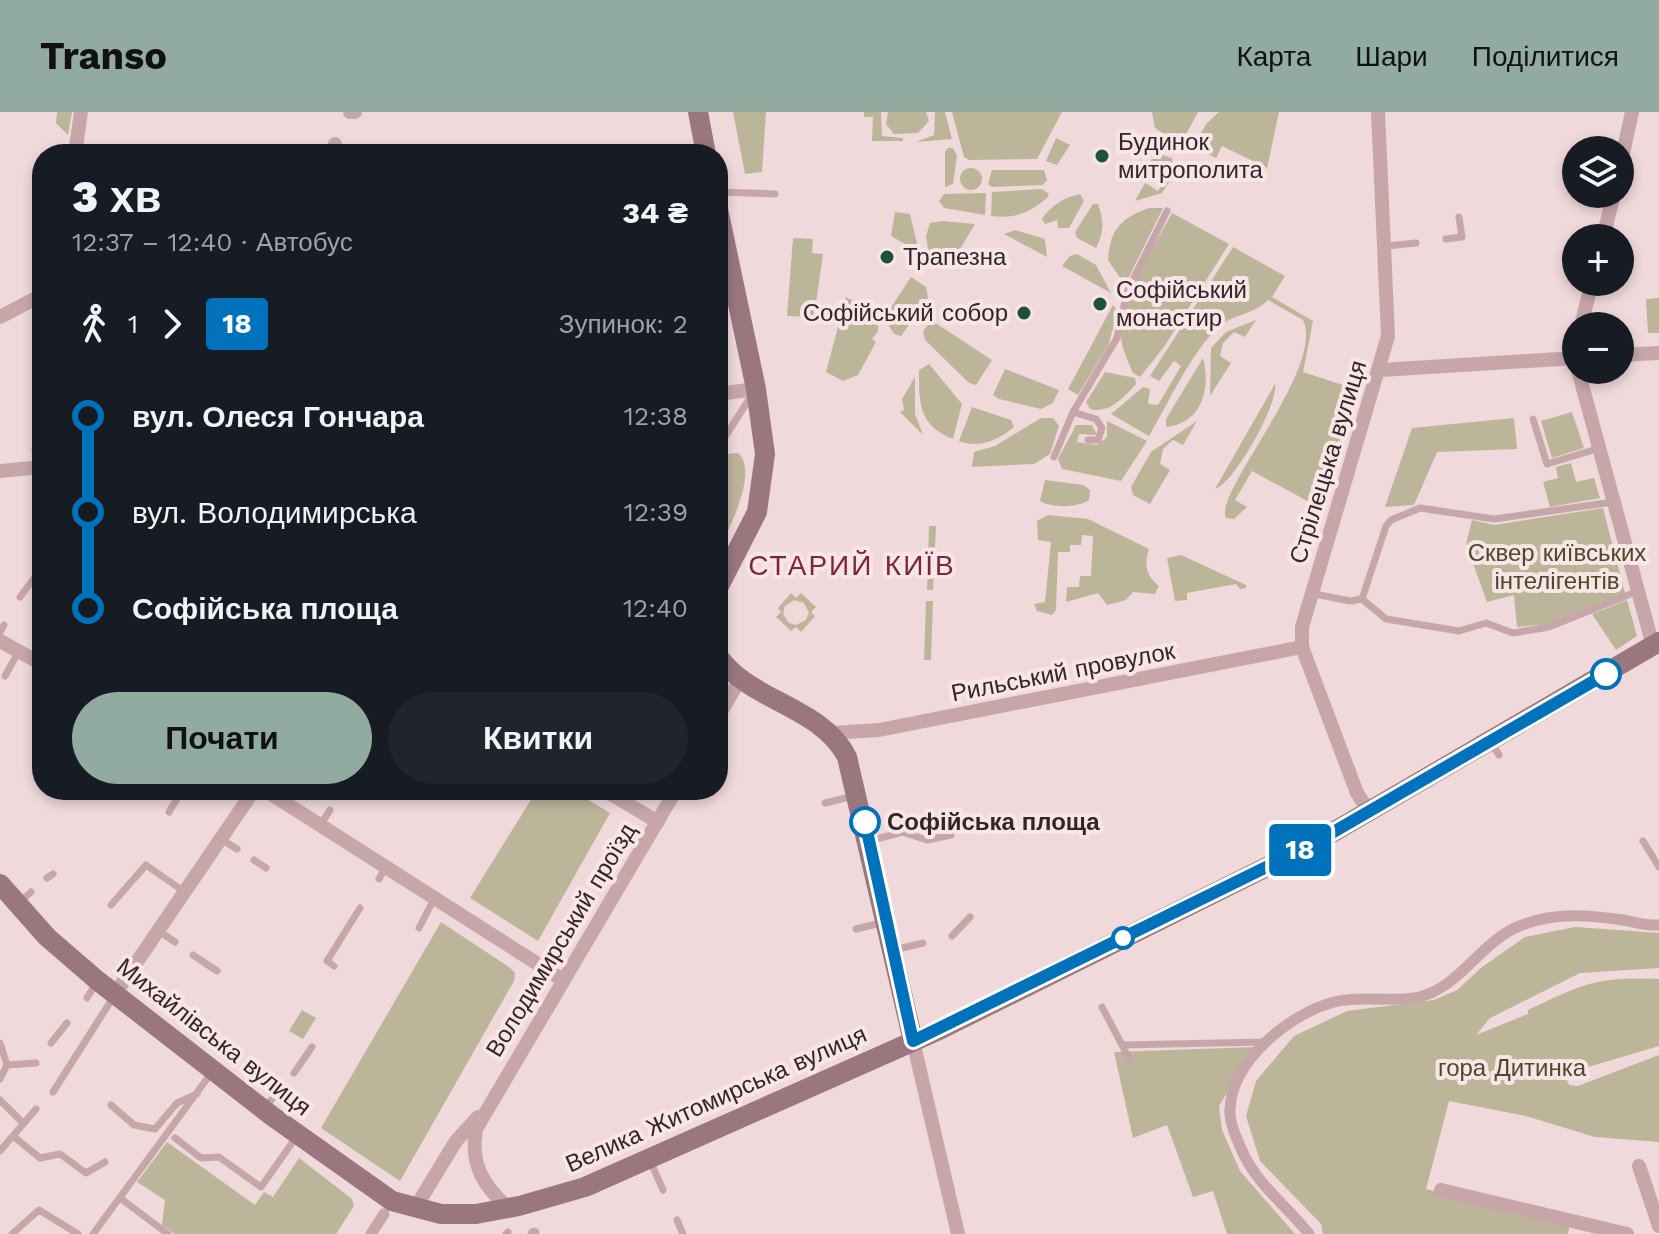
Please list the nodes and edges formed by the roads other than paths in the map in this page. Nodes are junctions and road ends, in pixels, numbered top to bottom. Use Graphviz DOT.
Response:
graph roads {
  1 [pos="81,112"];
  2 [pos="698,112"];
  3 [pos="1378,112"];
  4 [pos="1632,112"];
  5 [pos="1627,136"];
  6 [pos="76,144"];
  7 [pos="704,144"];
  8 [pos="728,192"];
  9 [pos="775,194"];
  10 [pos="1167,211"];
  11 [pos="1459,217"];
  12 [pos="1446,239"];
  13 [pos="1416,243"];
  14 [pos="1387,246"];
  15 [pos="32,299"];
  16 [pos="728,301"];
  17 [pos="3,311"];
  18 [pos="1659,353"];
  19 [pos="1634,354"];
  20 [pos="1562,359"];
  21 [pos="1381,370"];
  22 [pos="1582,384"];
  23 [pos="756,389"];
  24 [pos="728,393"];
  25 [pos="1073,412"];
  26 [pos="1533,419"];
  27 [pos="728,432"];
  28 [pos="1088,440"];
  29 [pos="1601,448"];
  30 [pos="1054,457"];
  31 [pos="32,468"];
  32 [pos="0,471"];
  33 [pos="1615,502"];
  34 [pos="728,569"];
  35 [pos="32,581"];
  36 [pos="1638,591"];
  37 [pos="1310,593"];
  38 [pos="20,597"];
  39 [pos="1362,599"];
  40 [pos="0,641"];
  41 [pos="1656,644"];
  42 [pos="1302,647"];
  43 [pos="19,651"];
  44 [pos="32,658"];
  45 [pos="728,666"];
  46 [pos="5,676"];
  47 [pos="740,679"];
  48 [pos="728,700"];
  49 [pos="832,733"];
  50 [pos="859,795"];
  51 [pos="176,800"];
  52 [pos="247,800"];
  53 [pos="281,800"];
  54 [pos="621,800"];
  55 [pos="670,800"];
  56 [pos="825,803"];
  57 [pos="330,810"];
  58 [pos="1368,810"];
  59 [pos="169,812"];
  60 [pos="944,821"];
  61 [pos="658,822"];
  62 [pos="321,824"];
  63 [pos="905,833"];
  64 [pos="951,835"];
  65 [pos="221,839"];
  66 [pos="869,841"];
  67 [pos="1643,841"];
  68 [pos="237,849"];
  69 [pos="254,860"];
  70 [pos="1659,867"];
  71 [pos="266,868"];
  72 [pos="0,884"];
  73 [pos="186,893"];
  74 [pos="435,897"];
  75 [pos="111,905"];
  76 [pos="360,908"];
  77 [pos="970,917"];
  78 [pos="887,922"];
  79 [pos="1659,925"];
  80 [pos="419,928"];
  81 [pos="856,929"];
  82 [pos="159,931"];
  83 [pos="952,936"];
  84 [pos="175,942"];
  85 [pos="923,943"];
  86 [pos="893,950"];
  87 [pos="193,955"];
  88 [pos="334,966"];
  89 [pos="217,971"];
  90 [pos="563,980"];
  91 [pos="115,994"];
  92 [pos="1102,1007"];
  93 [pos="67,1023"];
  94 [pos="913,1041"];
  95 [pos="1264,1042"];
  96 [pos="0,1043"];
  97 [pos="51,1043"];
  98 [pos="1122,1045"];
  99 [pos="312,1047"];
  100 [pos="1131,1062"];
  101 [pos="36,1063"];
  102 [pos="7,1065"];
  103 [pos="214,1071"];
  104 [pos="294,1073"];
  105 [pos="0,1079"];
  106 [pos="279,1091"];
  107 [pos="53,1092"];
  108 [pos="197,1094"];
  109 [pos="0,1100"];
  110 [pos="111,1105"];
  111 [pos="36,1109"];
  112 [pos="263,1109"];
  113 [pos="484,1111"];
  114 [pos="22,1122"];
  115 [pos="134,1125"];
  116 [pos="126,1135"];
  117 [pos="298,1135"];
  118 [pos="13,1136"];
  119 [pos="175,1138"];
  120 [pos="0,1151"];
  121 [pos="650,1159"];
  122 [pos="105,1162"];
  123 [pos="1639,1166"];
  124 [pos="663,1190"];
  125 [pos="1441,1190"];
  126 [pos="120,1198"];
  127 [pos="509,1209"];
  128 [pos="414,1210"];
  129 [pos="677,1220"];
  130 [pos="1659,1226"];
  131 [pos="12,1234"];
  132 [pos="78,1234"];
  133 [pos="93,1234"];
  134 [pos="168,1234"];
  135 [pos="371,1234"];
  136 [pos="381,1234"];
  137 [pos="683,1234"];
  138 [pos="958,1234"];
  139 [pos="1309,1234"];
  140 [pos="1627,1234"];
  1 -- 6 [label="street"];
  2 -- 7 [label="main road"];
  3 -- 14 [label="street, Стрілецька вулиця"];
  4 -- 5 [label="street"];
  8 -- 9 [label="lane"];
  10 -- 25 [label="lane"];
  11 -- 12 [label="lane"];
  13 -- 14 [label="lane"];
  14 -- 21 [label="street, Стрілецька вулиця"];
  15 -- 17 [label="street"];
  16 -- 23 [label="main road"];
  18 -- 19 [label="street"];
  20 -- 21 [label="street"];
  21 -- 37 [label="street, Стрілецька вулиця"];
  22 -- 29 [label="street"];
  23 -- 24 [label="street"];
  23 -- 27 [label="lane"];
  23 -- 34 [label="main road"];
  25 -- 28 [label="lane"];
  25 -- 30 [label="lane"];
  26 -- 29 [label="lane"];
  29 -- 33 [label="street"];
  31 -- 32 [label="street"];
  33 -- 36 [label="street"];
  33 -- 39 [label="lane"];
  35 -- 38 [label="lane"];
  36 -- 39 [label="lane"];
  36 -- 41 [label="street"];
  37 -- 39 [label="lane"];
  37 -- 42 [label="street, Стрілецька вулиця"];
  40 -- 43 [label="street"];
  41 -- 58 [label="main road, Велика Житомирська вулиця"];
  42 -- 49 [label="street, Рильський провулок"];
  42 -- 58 [label="street, Стрілецька вулиця"];
  43 -- 44 [label="street"];
  43 -- 46 [label="lane"];
  45 -- 47 [label="main road"];
  47 -- 48 [label="street"];
  47 -- 49 [label="main road"];
  49 -- 50 [label="main road"];
  50 -- 56 [label="lane"];
  50 -- 66 [label="main road"];
  51 -- 59 [label="lane"];
  52 -- 65 [label="street"];
  53 -- 62 [label="street"];
  54 -- 61 [label="street"];
  55 -- 61 [label="street, Володимирський проїзд"];
  57 -- 62 [label="lane"];
  58 -- 94 [label="main road, Велика Житомирська вулиця"];
  60 -- 63 [label="lane"];
  61 -- 90 [label="street, Володимирський проїзд"];
  62 -- 74 [label="street"];
  63 -- 64 [label="lane"];
  63 -- 66 [label="lane"];
  65 -- 68 [label="lane"];
  65 -- 73 [label="street"];
  66 -- 78 [label="main road"];
  67 -- 70 [label="lane"];
  69 -- 71 [label="lane"];
  72 -- 91 [label="main road, Михайлівська вулиця"];
  73 -- 75 [label="lane"];
  73 -- 82 [label="street"];
  74 -- 80 [label="lane"];
  74 -- 90 [label="street"];
  76 -- 88 [label="lane"];
  77 -- 83 [label="lane"];
  78 -- 81 [label="lane"];
  78 -- 86 [label="main road"];
  79 -- 95 [label="street"];
  82 -- 84 [label="lane"];
  82 -- 91 [label="street"];
  85 -- 86 [label="lane"];
  86 -- 94 [label="main road"];
  87 -- 89 [label="lane"];
  90 -- 113 [label="street, Володимирський проїзд"];
  91 -- 103 [label="main road, Михайлівська вулиця"];
  91 -- 107 [label="lane"];
  92 -- 98 [label="lane"];
  93 -- 97 [label="lane"];
  94 -- 121 [label="main road, Велика Житомирська вулиця"];
  94 -- 138 [label="street"];
  95 -- 98 [label="lane"];
  95 -- 139 [label="street"];
  96 -- 102 [label="lane"];
  98 -- 100 [label="lane"];
  99 -- 104 [label="lane"];
  101 -- 102 [label="lane"];
  102 -- 105 [label="lane"];
  103 -- 108 [label="lane"];
  103 -- 112 [label="main road, Михайлівська вулиця"];
  106 -- 112 [label="lane"];
  108 -- 115 [label="lane"];
  108 -- 126 [label="lane"];
  109 -- 114 [label="lane"];
  110 -- 115 [label="lane"];
  111 -- 114 [label="lane"];
  112 -- 117 [label="main road, Михайлівська вулиця"];
  113 -- 127 [label="street, Володимирський проїзд"];
  113 -- 128 [label="street, Володимирський проїзд"];
  114 -- 118 [label="lane"];
  115 -- 116 [label="lane"];
  117 -- 119 [label="lane"];
  117 -- 128 [label="main road, Михайлівська вулиця"];
  118 -- 120 [label="lane"];
  118 -- 122 [label="lane"];
  121 -- 124 [label="lane"];
  121 -- 127 [label="main road, Велика Житомирська вулиця"];
  123 -- 130 [label="street"];
  125 -- 140 [label="street"];
  126 -- 133 [label="lane"];
  126 -- 134 [label="lane"];
  127 -- 128 [label="main road, Велика Житомирська вулиця"];
  129 -- 137 [label="lane"];
  131 -- 132 [label="lane"];
  135 -- 136 [label="street"];
}
